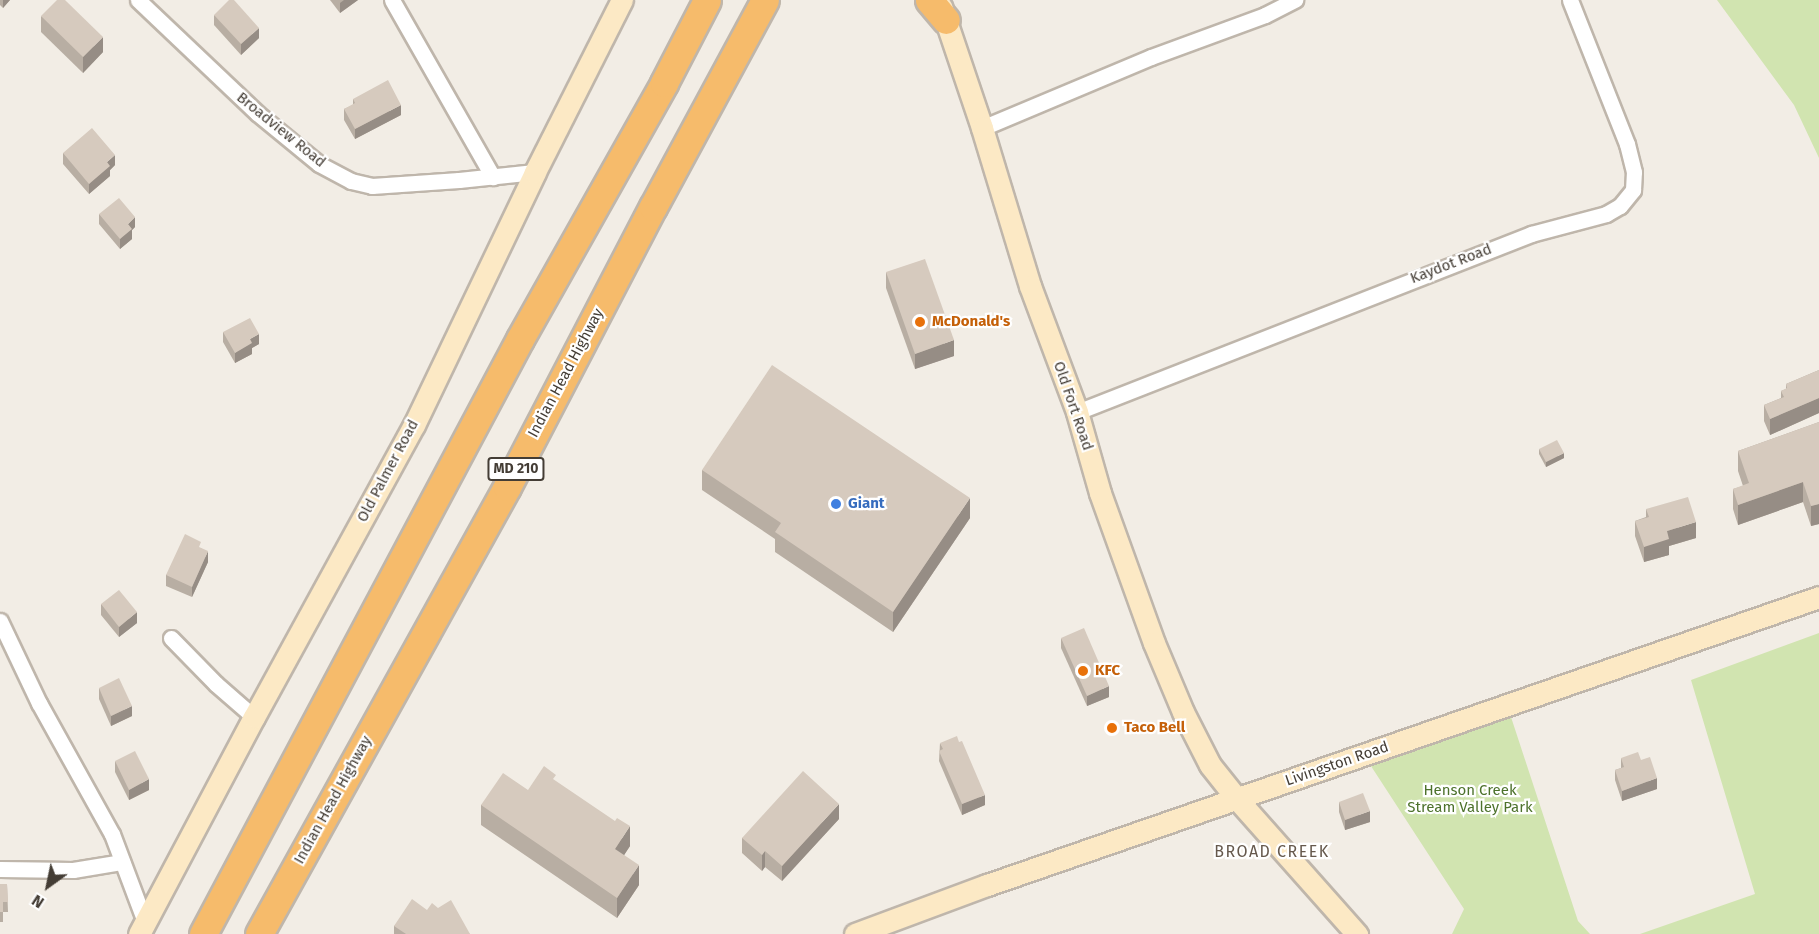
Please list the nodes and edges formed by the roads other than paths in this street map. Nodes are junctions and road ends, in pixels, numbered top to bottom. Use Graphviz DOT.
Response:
graph roads {
  1 [pos="138,0"];
  2 [pos="392,0"];
  3 [pos="622,0"];
  4 [pos="706,0"];
  5 [pos="765,0"];
  6 [pos="781,0"];
  7 [pos="1296,0"];
  8 [pos="1570,0"];
  9 [pos="938,7"];
  10 [pos="723,80"];
  11 [pos="982,128"];
  12 [pos="535,172"];
  13 [pos="493,177"];
  14 [pos="1077,412"];
  15 [pos="1819,597"];
  16 [pos="0,621"];
  17 [pos="171,638"];
  18 [pos="254,717"];
  19 [pos="1236,799"];
  20 [pos="122,862"];
  21 [pos="0,869"];
  22 [pos="142,928"];
  23 [pos="203,934"];
  24 [pos="259,934"];
  25 [pos="855,934"];
  26 [pos="1357,934"];
  1 -- 13 [label="street, Broadview Road"];
  2 -- 13 [label="street"];
  3 -- 12 [label="main road, Old Palmer Road"];
  4 -- 23 [label="highway"];
  5 -- 10 [label="highway, Indian Head Highway / MD 210"];
  6 -- 10 [label="highway"];
  7 -- 11 [label="street"];
  8 -- 14 [label="street, Kaydot Road"];
  9 -- 11 [label="main road, Old Fort Road"];
  10 -- 24 [label="highway, Indian Head Highway / MD 210"];
  11 -- 14 [label="main road, Old Fort Road"];
  12 -- 13 [label="street, Broadview Road"];
  12 -- 18 [label="main road, Old Palmer Road"];
  14 -- 19 [label="main road, Old Fort Road"];
  15 -- 19 [label="main road, Livingston Road"];
  16 -- 20 [label="street"];
  17 -- 18 [label="street"];
  18 -- 22 [label="main road, Old Palmer Road"];
  19 -- 25 [label="main road, Livingston Road"];
  19 -- 26 [label="main road, Old Fort Road"];
  20 -- 21 [label="street"];
  20 -- 22 [label="street"];
}
